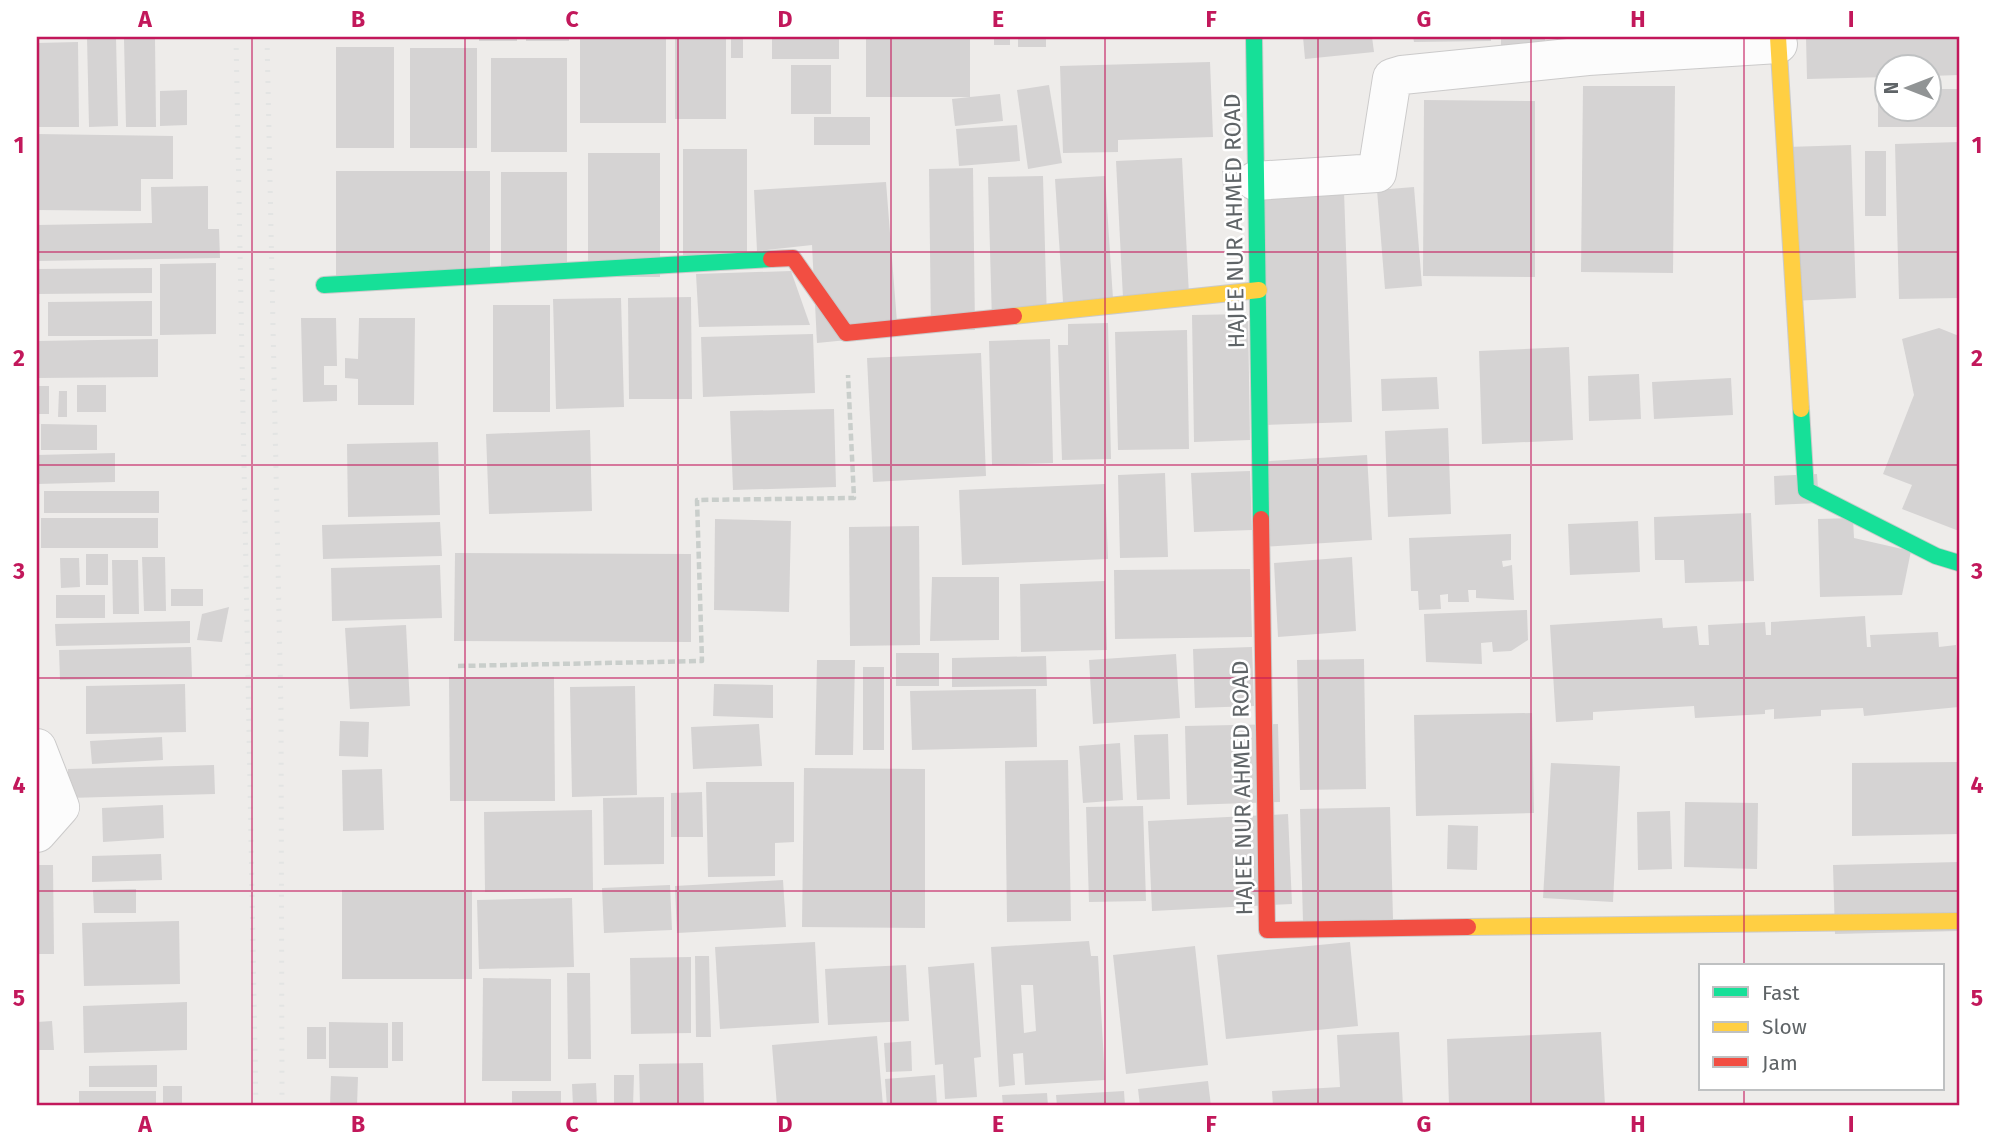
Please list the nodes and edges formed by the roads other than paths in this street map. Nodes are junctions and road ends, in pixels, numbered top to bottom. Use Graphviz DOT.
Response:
graph roads {
  1 [pos="1254,37"];
  2 [pos="1778,40"];
  3 [pos="1255,181"];
  4 [pos="324,285"];
  5 [pos="1259,290"];
  6 [pos="1959,563"];
  7 [pos="37,748"];
  8 [pos="37,833"];
  9 [pos="1959,921"];
  1 -- 3 [label="street, HAJEE NUR AHMED ROAD"];
  2 -- 3 [label="street"];
  2 -- 6 [label="street"];
  3 -- 5 [label="street, HAJEE NUR AHMED ROAD"];
  4 -- 5 [label="street"];
  5 -- 9 [label="street, HAJEE NUR AHMED ROAD"];
  7 -- 8 [label="street"];
}
